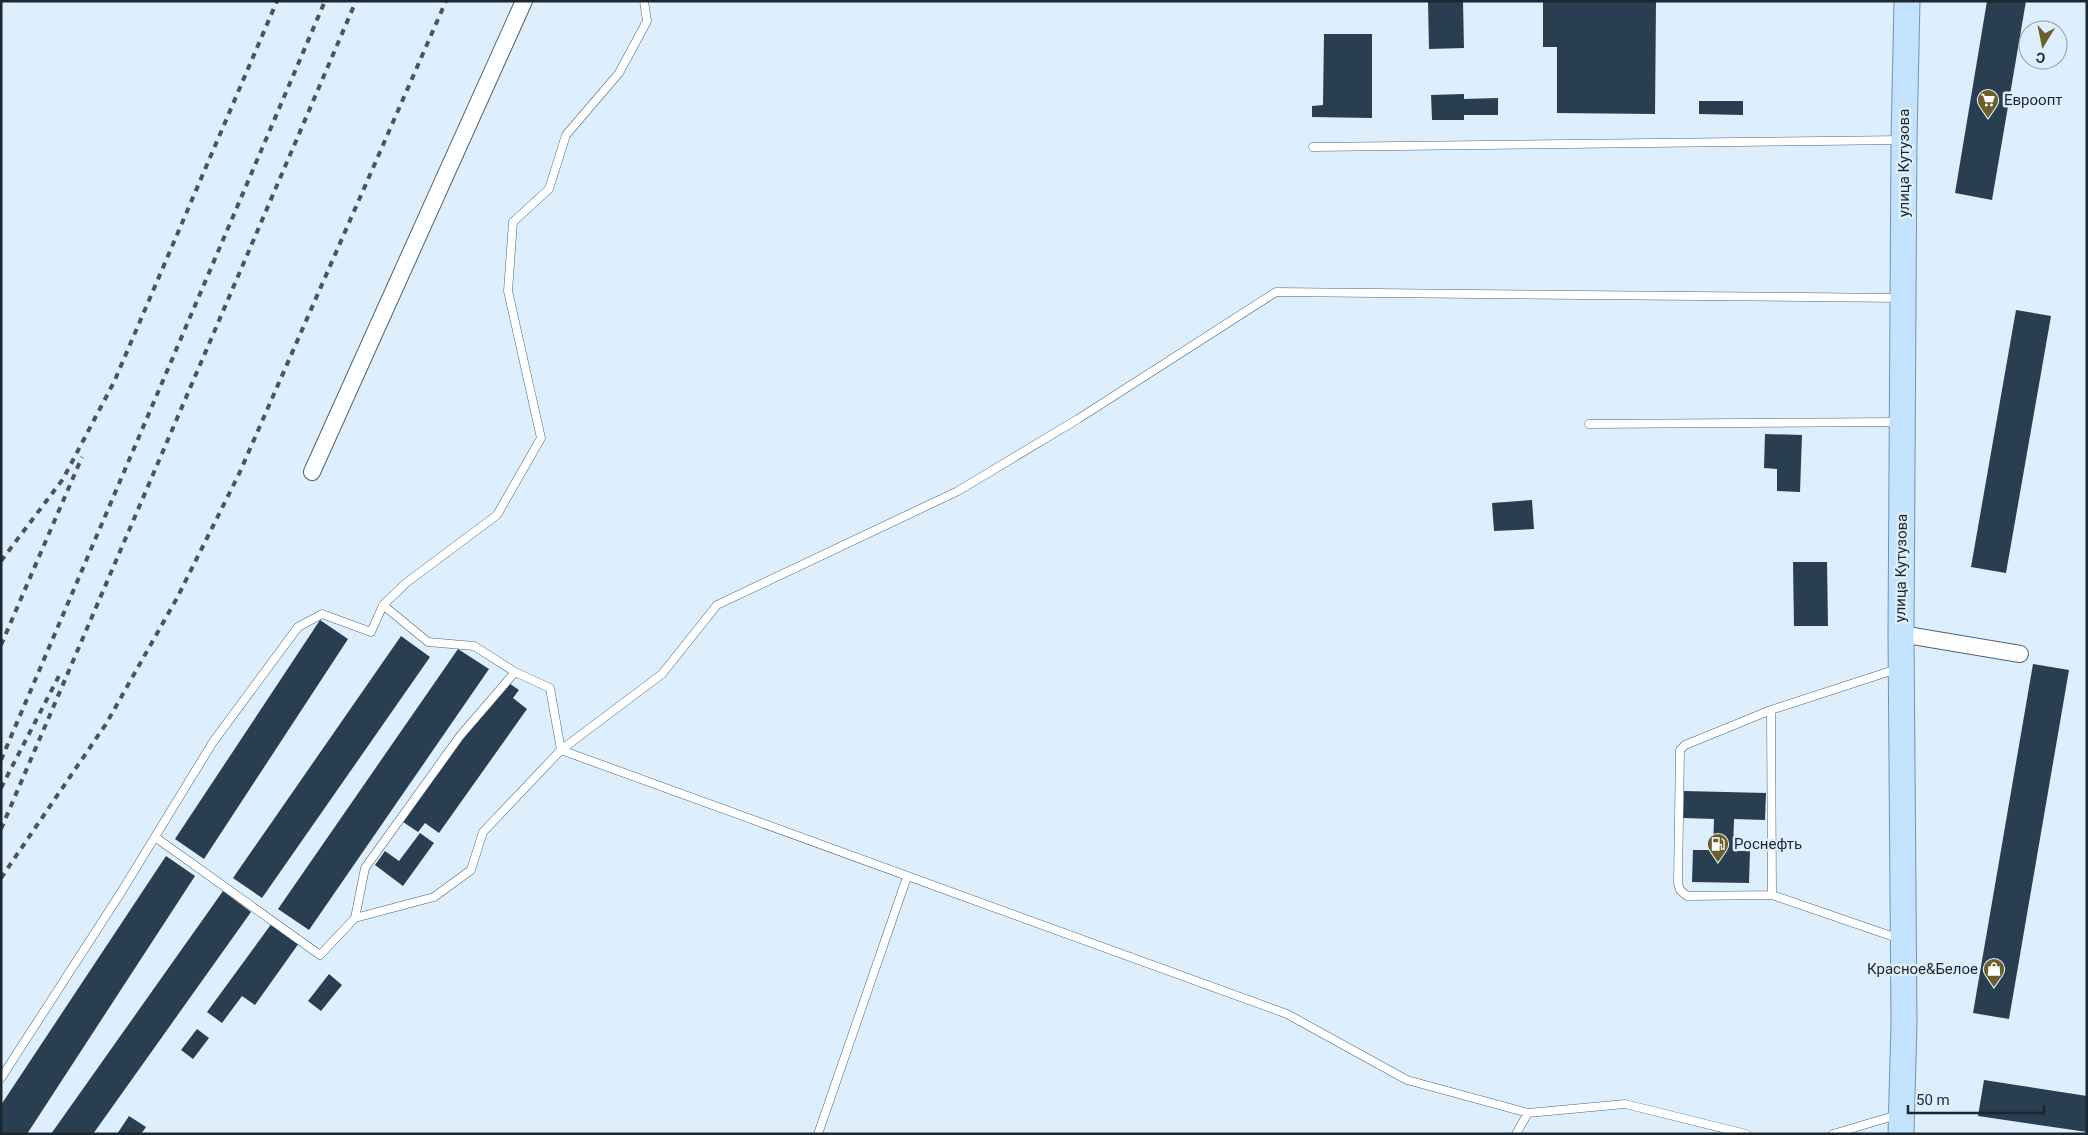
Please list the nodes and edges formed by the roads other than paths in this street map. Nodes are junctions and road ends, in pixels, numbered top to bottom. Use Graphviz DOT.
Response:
graph roads {
  1 [pos="524,1"];
  2 [pos="644,1"];
  3 [pos="1907,1"];
  4 [pos="1904,140"];
  5 [pos="1313,147"];
  6 [pos="1904,298"];
  7 [pos="1903,422"];
  8 [pos="1589,424"];
  9 [pos="312,472"];
  10 [pos="383,605"];
  11 [pos="1901,634"];
  12 [pos="2020,654"];
  13 [pos="1901,667"];
  14 [pos="515,672"];
  15 [pos="1771,710"];
  16 [pos="562,750"];
  17 [pos="155,837"];
  18 [pos="907,877"];
  19 [pos="1772,895"];
  20 [pos="355,918"];
  21 [pos="1902,940"];
  22 [pos="1,1078"];
  23 [pos="1528,1113"];
  24 [pos="1901,1124"];
  25 [pos="818,1134"];
  26 [pos="1516,1134"];
  27 [pos="1746,1134"];
  28 [pos="1833,1134"];
  1 -- 9 [label="street"];
  2 -- 10 [label="lane"];
  3 -- 4 [label="main road, улица Кутузова"];
  4 -- 5 [label="lane"];
  4 -- 6 [label="main road, улица Кутузова"];
  6 -- 7 [label="main road, улица Кутузова"];
  6 -- 16 [label="lane"];
  7 -- 8 [label="lane"];
  7 -- 11 [label="main road, улица Кутузова"];
  10 -- 14 [label="lane"];
  10 -- 17 [label="lane"];
  11 -- 12 [label="street"];
  11 -- 13 [label="main road, улица Кутузова"];
  13 -- 15 [label="lane"];
  13 -- 21 [label="main road, улица Кутузова"];
  14 -- 16 [label="lane"];
  14 -- 20 [label="lane"];
  15 -- 19 [label="lane"];
  15 -- 19 [label="lane"];
  16 -- 18 [label="lane"];
  16 -- 20 [label="lane"];
  17 -- 20 [label="lane"];
  17 -- 22 [label="lane"];
  18 -- 23 [label="lane"];
  18 -- 25 [label="lane"];
  19 -- 21 [label="lane"];
  21 -- 24 [label="main road, улица Кутузова"];
  23 -- 26 [label="lane"];
  23 -- 27 [label="lane"];
  24 -- 28 [label="lane"];
}
